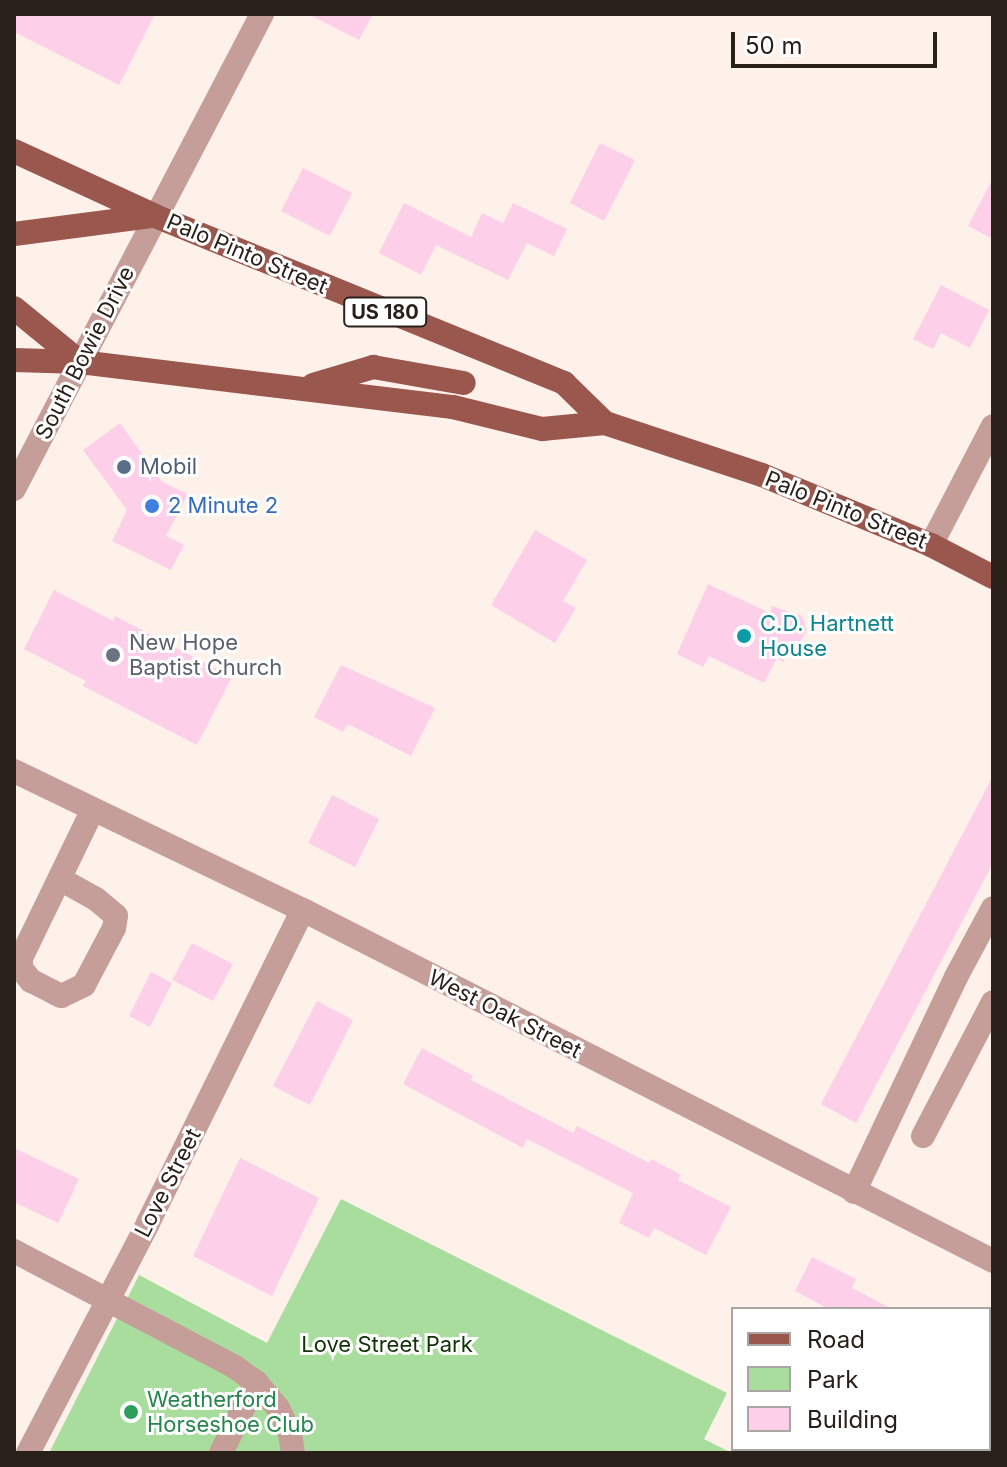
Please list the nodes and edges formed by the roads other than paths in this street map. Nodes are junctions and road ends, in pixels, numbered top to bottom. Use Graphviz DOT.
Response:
graph roads {
  1 [pos="262,14"];
  2 [pos="14,151"];
  3 [pos="155,216"];
  4 [pos="14,234"];
  5 [pos="14,308"];
  6 [pos="479,351"];
  7 [pos="14,360"];
  8 [pos="80,362"];
  9 [pos="464,383"];
  10 [pos="303,388"];
  11 [pos="453,407"];
  12 [pos="605,423"];
  13 [pos="993,426"];
  14 [pos="14,489"];
  15 [pos="931,545"];
  16 [pos="993,577"];
  17 [pos="14,771"];
  18 [pos="93,809"];
  19 [pos="60,879"];
  20 [pos="993,908"];
  21 [pos="303,910"];
  22 [pos="993,1002"];
  23 [pos="923,1136"];
  24 [pos="854,1192"];
  25 [pos="14,1251"];
  26 [pos="993,1261"];
  27 [pos="107,1297"];
  28 [pos="256,1382"];
  29 [pos="28,1453"];
  30 [pos="221,1453"];
  31 [pos="293,1453"];
  1 -- 3 [label="street, South Bowie Drive"];
  2 -- 3 [label="main road, Palo Pinto Street / US 180"];
  3 -- 4 [label="main road"];
  3 -- 6 [label="main road, Palo Pinto Street / US 180"];
  3 -- 8 [label="street, South Bowie Drive"];
  5 -- 8 [label="main road"];
  6 -- 9 [label="main road"];
  6 -- 12 [label="main road, Palo Pinto Street / US 180"];
  7 -- 8 [label="main road, Palo Pinto Street"];
  8 -- 10 [label="main road, Palo Pinto Street / US 180"];
  8 -- 14 [label="street, South Bowie Drive"];
  9 -- 10 [label="main road"];
  9 -- 11 [label="main road"];
  10 -- 11 [label="main road, Palo Pinto Street / US 180"];
  11 -- 12 [label="main road, Palo Pinto Street / US 180"];
  12 -- 15 [label="main road, Palo Pinto Street / US 180"];
  13 -- 15 [label="street"];
  15 -- 16 [label="main road, Palo Pinto Street / US 180"];
  17 -- 18 [label="street, West Oak Street"];
  18 -- 19 [label="street"];
  18 -- 21 [label="street, West Oak Street"];
  19 -- 19 [label="street"];
  20 -- 24 [label="street"];
  21 -- 24 [label="street, West Oak Street"];
  21 -- 27 [label="street, Love Street"];
  22 -- 23 [label="street"];
  24 -- 26 [label="street, West Oak Street"];
  25 -- 27 [label="street"];
  27 -- 28 [label="street"];
  27 -- 29 [label="street, Love Street"];
  28 -- 30 [label="street"];
  28 -- 31 [label="street"];
}
